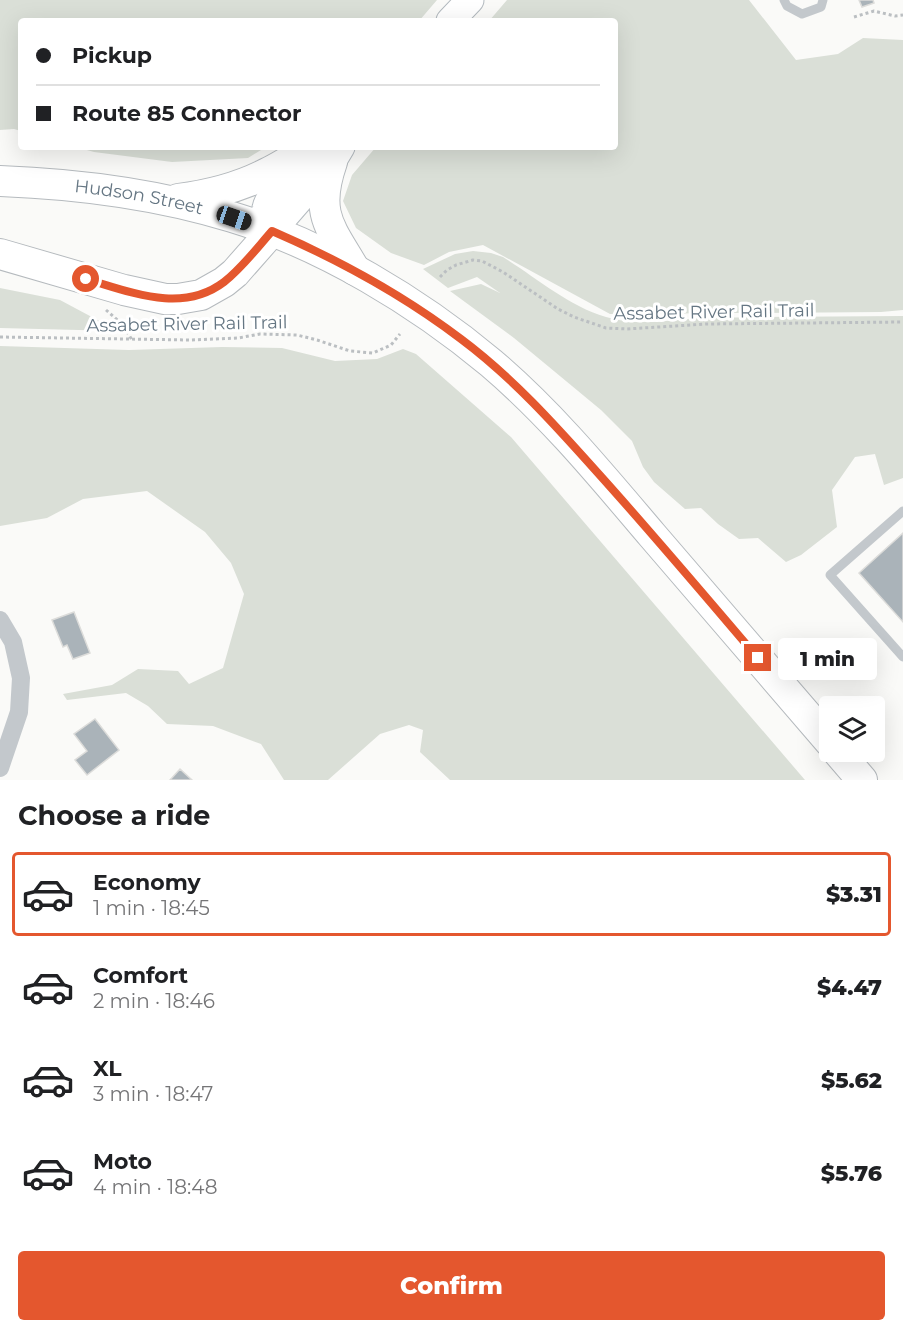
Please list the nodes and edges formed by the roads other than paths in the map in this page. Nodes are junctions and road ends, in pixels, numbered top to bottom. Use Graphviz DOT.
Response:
graph roads {
  1 [pos="470,0"];
  2 [pos="784,0"];
  3 [pos="823,0"];
  4 [pos="453,18"];
  5 [pos="325,151"];
  6 [pos="0,181"];
  7 [pos="169,200"];
  8 [pos="272,231"];
  9 [pos="0,254"];
  10 [pos="355,270"];
  11 [pos="903,511"];
  12 [pos="0,620"];
  13 [pos="903,657"];
  14 [pos="819,729"];
  15 [pos="847,762"];
  16 [pos="0,768"];
  17 [pos="862,780"];
  1 -- 4 [label="street"];
  2 -- 3 [label="lane"];
  5 -- 7 [label="main road"];
  5 -- 8 [label="street"];
  5 -- 10 [label="main road"];
  6 -- 7 [label="main road, Hudson Street"];
  7 -- 8 [label="main road, Hudson Street"];
  8 -- 9 [label="main road"];
  8 -- 10 [label="main road, Hudson Street"];
  10 -- 14 [label="main road, Hudson Street"];
  11 -- 13 [label="lane"];
  12 -- 16 [label="street"];
  15 -- 17 [label="main road"];
}
